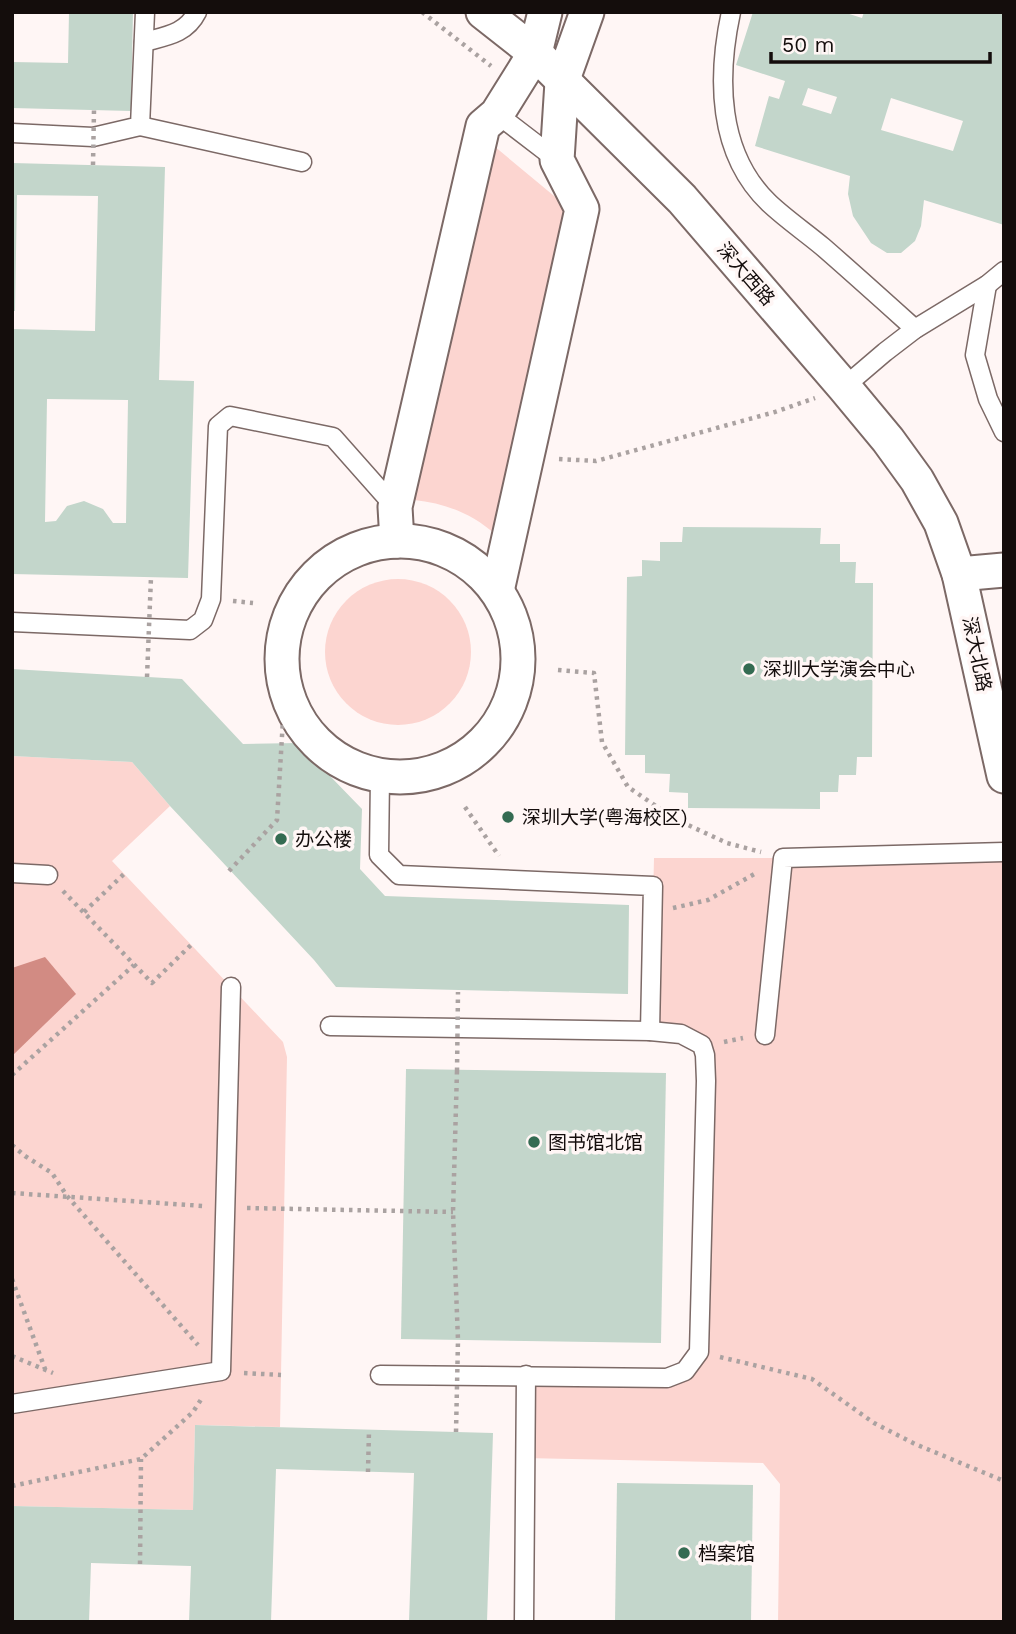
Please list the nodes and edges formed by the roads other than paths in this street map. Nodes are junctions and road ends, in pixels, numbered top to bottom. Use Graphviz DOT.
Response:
graph roads {
  1 [pos="145,12"];
  2 [pos="197,12"];
  3 [pos="483,12"];
  4 [pos="545,12"];
  5 [pos="587,12"];
  6 [pos="731,12"];
  7 [pos="144,42"];
  8 [pos="535,53"];
  9 [pos="562,82"];
  10 [pos="506,101"];
  11 [pos="140,126"];
  12 [pos="12,133"];
  13 [pos="557,160"];
  14 [pos="302,162"];
  15 [pos="1004,271"];
  16 [pos="987,285"];
  17 [pos="915,329"];
  18 [pos="844,387"];
  19 [pos="1004,432"];
  20 [pos="395,507"];
  21 [pos="397,541"];
  22 [pos="1004,570"];
  23 [pos="959,574"];
  24 [pos="497,591"];
  25 [pos="12,622"];
  26 [pos="380,776"];
  27 [pos="1004,776"];
  28 [pos="1004,852"];
  29 [pos="12,873"];
  30 [pos="48,875"];
  31 [pos="231,987"];
  32 [pos="330,1026"];
  33 [pos="650,1031"];
  34 [pos="765,1035"];
  35 [pos="380,1375"];
  36 [pos="526,1375"];
  37 [pos="12,1404"];
  38 [pos="524,1622"];
  1 -- 7 [label="lane"];
  2 -- 7 [label="lane"];
  3 -- 8 [label="street, 深大西路"];
  4 -- 8 [label="street"];
  5 -- 9 [label="street"];
  6 -- 17 [label="lane"];
  7 -- 11 [label="lane"];
  8 -- 9 [label="street, 深大西路"];
  8 -- 10 [label="street"];
  9 -- 13 [label="street"];
  9 -- 18 [label="street, 深大西路"];
  10 -- 13 [label="lane"];
  10 -- 20 [label="street"];
  11 -- 12 [label="lane"];
  11 -- 14 [label="lane"];
  13 -- 24 [label="street"];
  15 -- 16 [label="lane"];
  16 -- 17 [label="lane"];
  16 -- 19 [label="lane"];
  17 -- 18 [label="lane"];
  18 -- 23 [label="street, 深大西路"];
  20 -- 21 [label="street"];
  20 -- 25 [label="lane"];
  21 -- 24 [label="street"];
  21 -- 26 [label="street"];
  22 -- 23 [label="street"];
  23 -- 27 [label="street, 深大北路"];
  24 -- 26 [label="street"];
  26 -- 33 [label="lane"];
  28 -- 34 [label="lane"];
  29 -- 30 [label="lane"];
  31 -- 37 [label="lane"];
  32 -- 33 [label="lane"];
  33 -- 36 [label="lane"];
  35 -- 36 [label="lane"];
  36 -- 38 [label="lane"];
}
